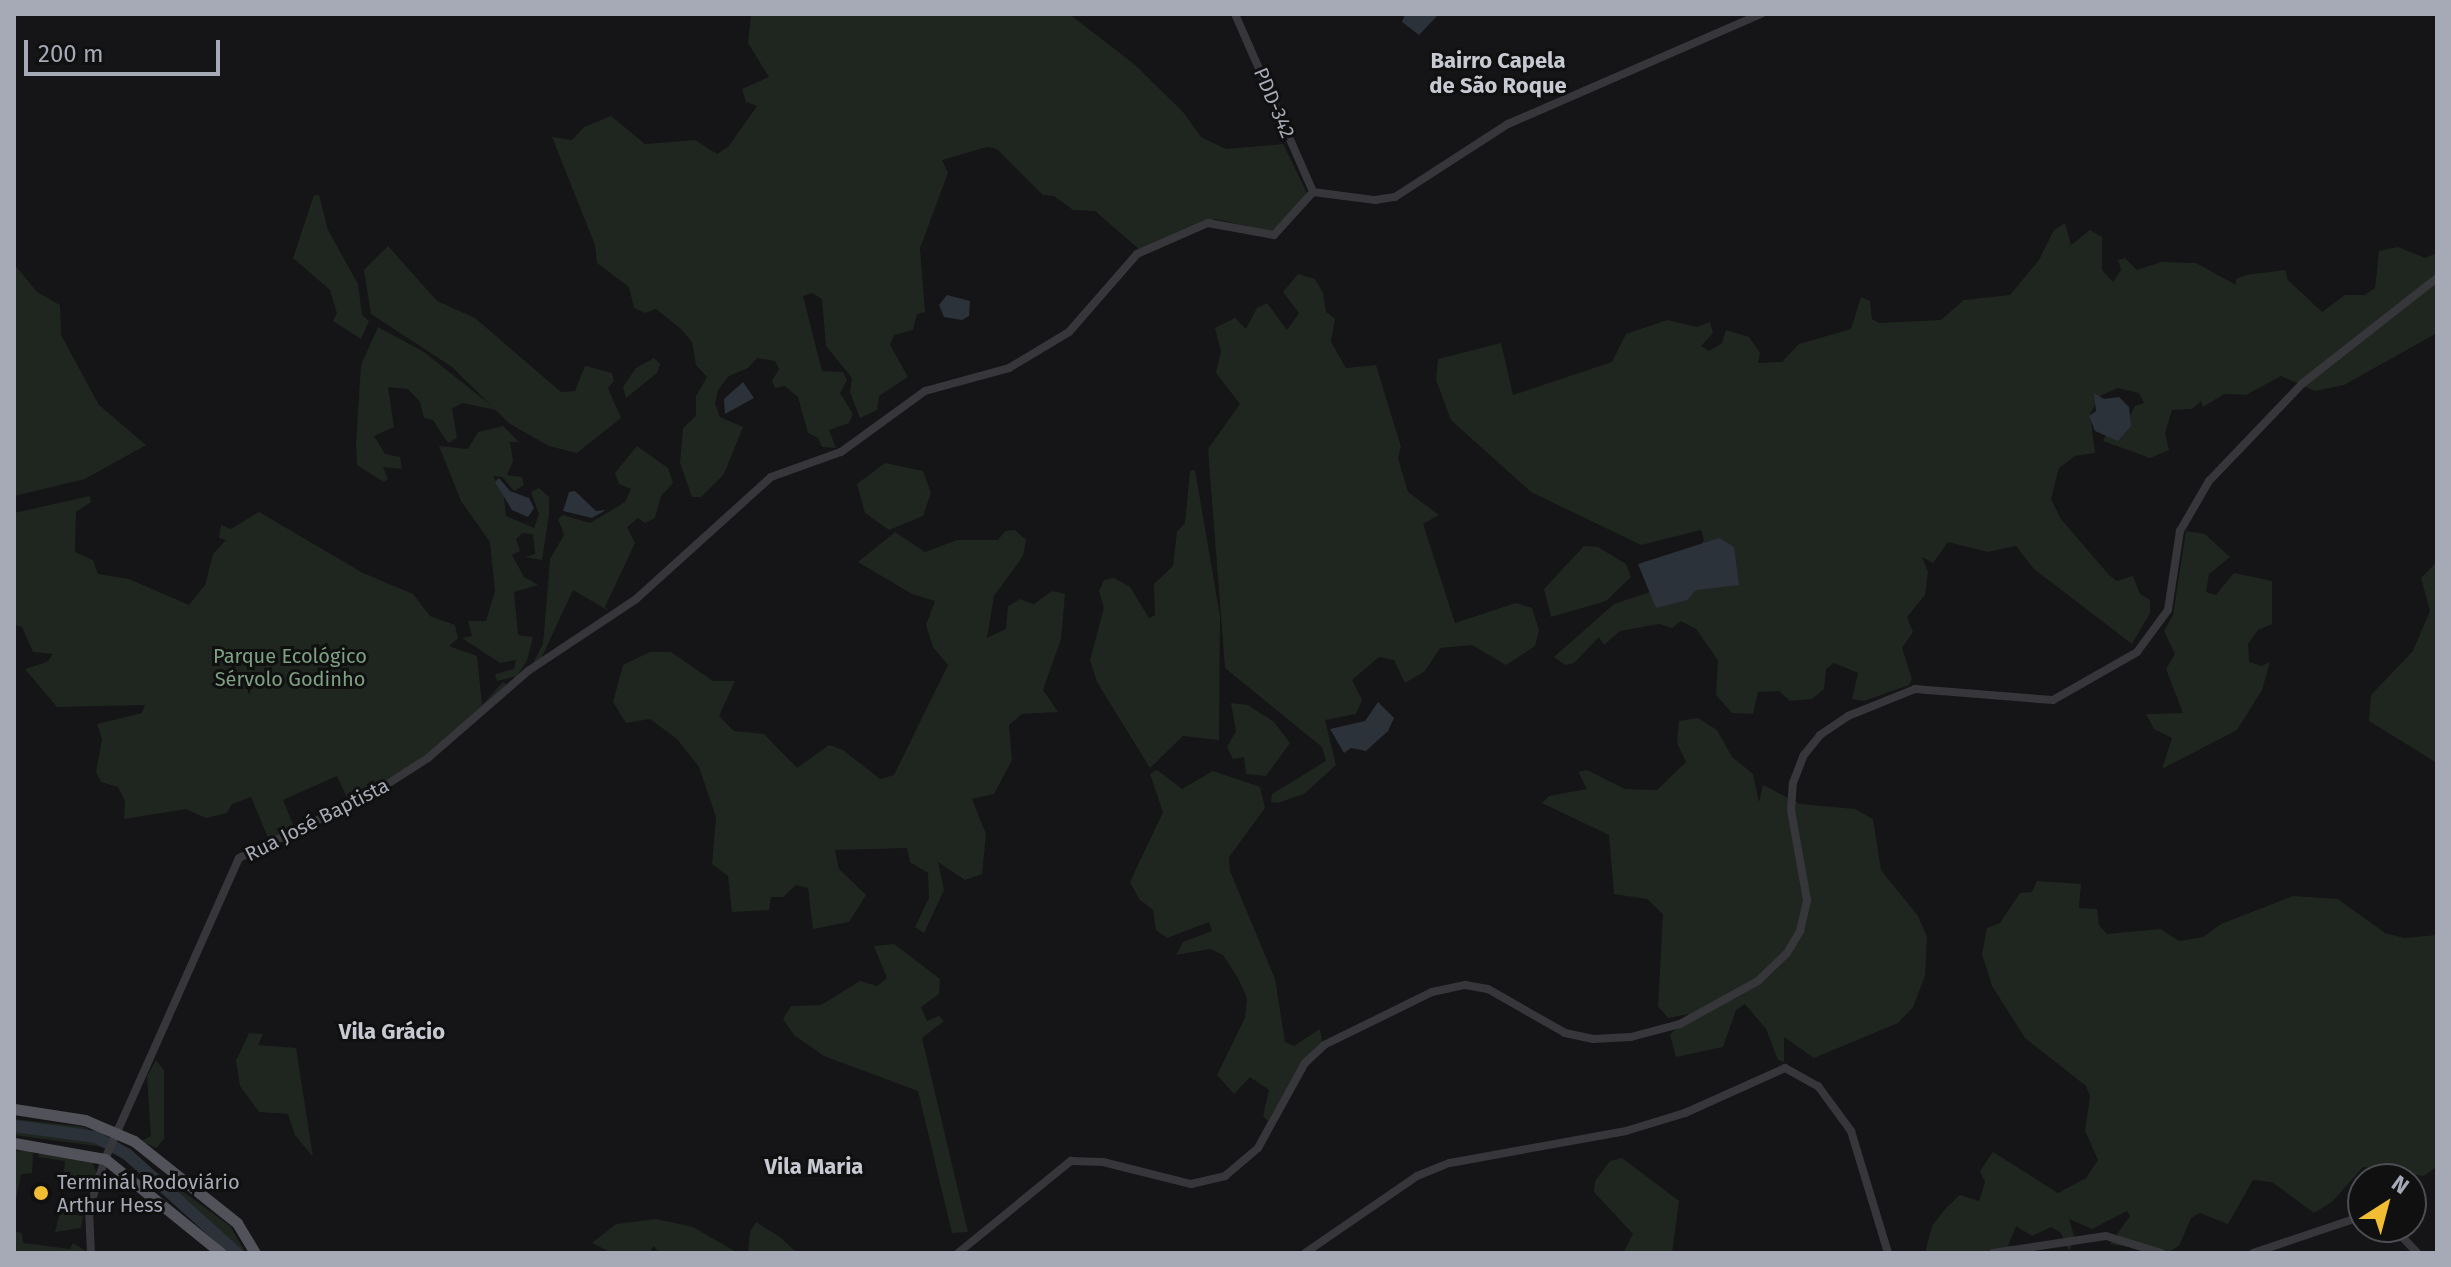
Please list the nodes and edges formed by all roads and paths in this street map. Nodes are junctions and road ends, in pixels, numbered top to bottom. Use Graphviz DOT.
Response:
graph roads {
  1 [pos="1235,14"];
  2 [pos="1761,14"];
  3 [pos="1313,192"];
  4 [pos="2437,278"];
  5 [pos="14,1109"];
  6 [pos="115,1133"];
  7 [pos="14,1143"];
  8 [pos="107,1153"];
  9 [pos="2347,1221"];
  10 [pos="91,1253"];
  11 [pos="221,1253"];
  12 [pos="255,1253"];
  13 [pos="958,1253"];
  14 [pos="1305,1253"];
  15 [pos="1888,1253"];
  16 [pos="1993,1253"];
  17 [pos="2161,1253"];
  18 [pos="2253,1253"];
  1 -- 3 [label="street, PDD-342 / PDD-342"];
  2 -- 3 [label="street"];
  3 -- 6 [label="street, Rua José Baptista"];
  4 -- 13 [label="street"];
  5 -- 6 [label="main road"];
  6 -- 8 [label="street, Rua José Baptista"];
  6 -- 12 [label="main road"];
  7 -- 8 [label="main road"];
  8 -- 10 [label="street, Rua José Baptista"];
  8 -- 11 [label="main road"];
  9 -- 18 [label="street"];
  14 -- 15 [label="street"];
  16 -- 17 [label="street"];
}
